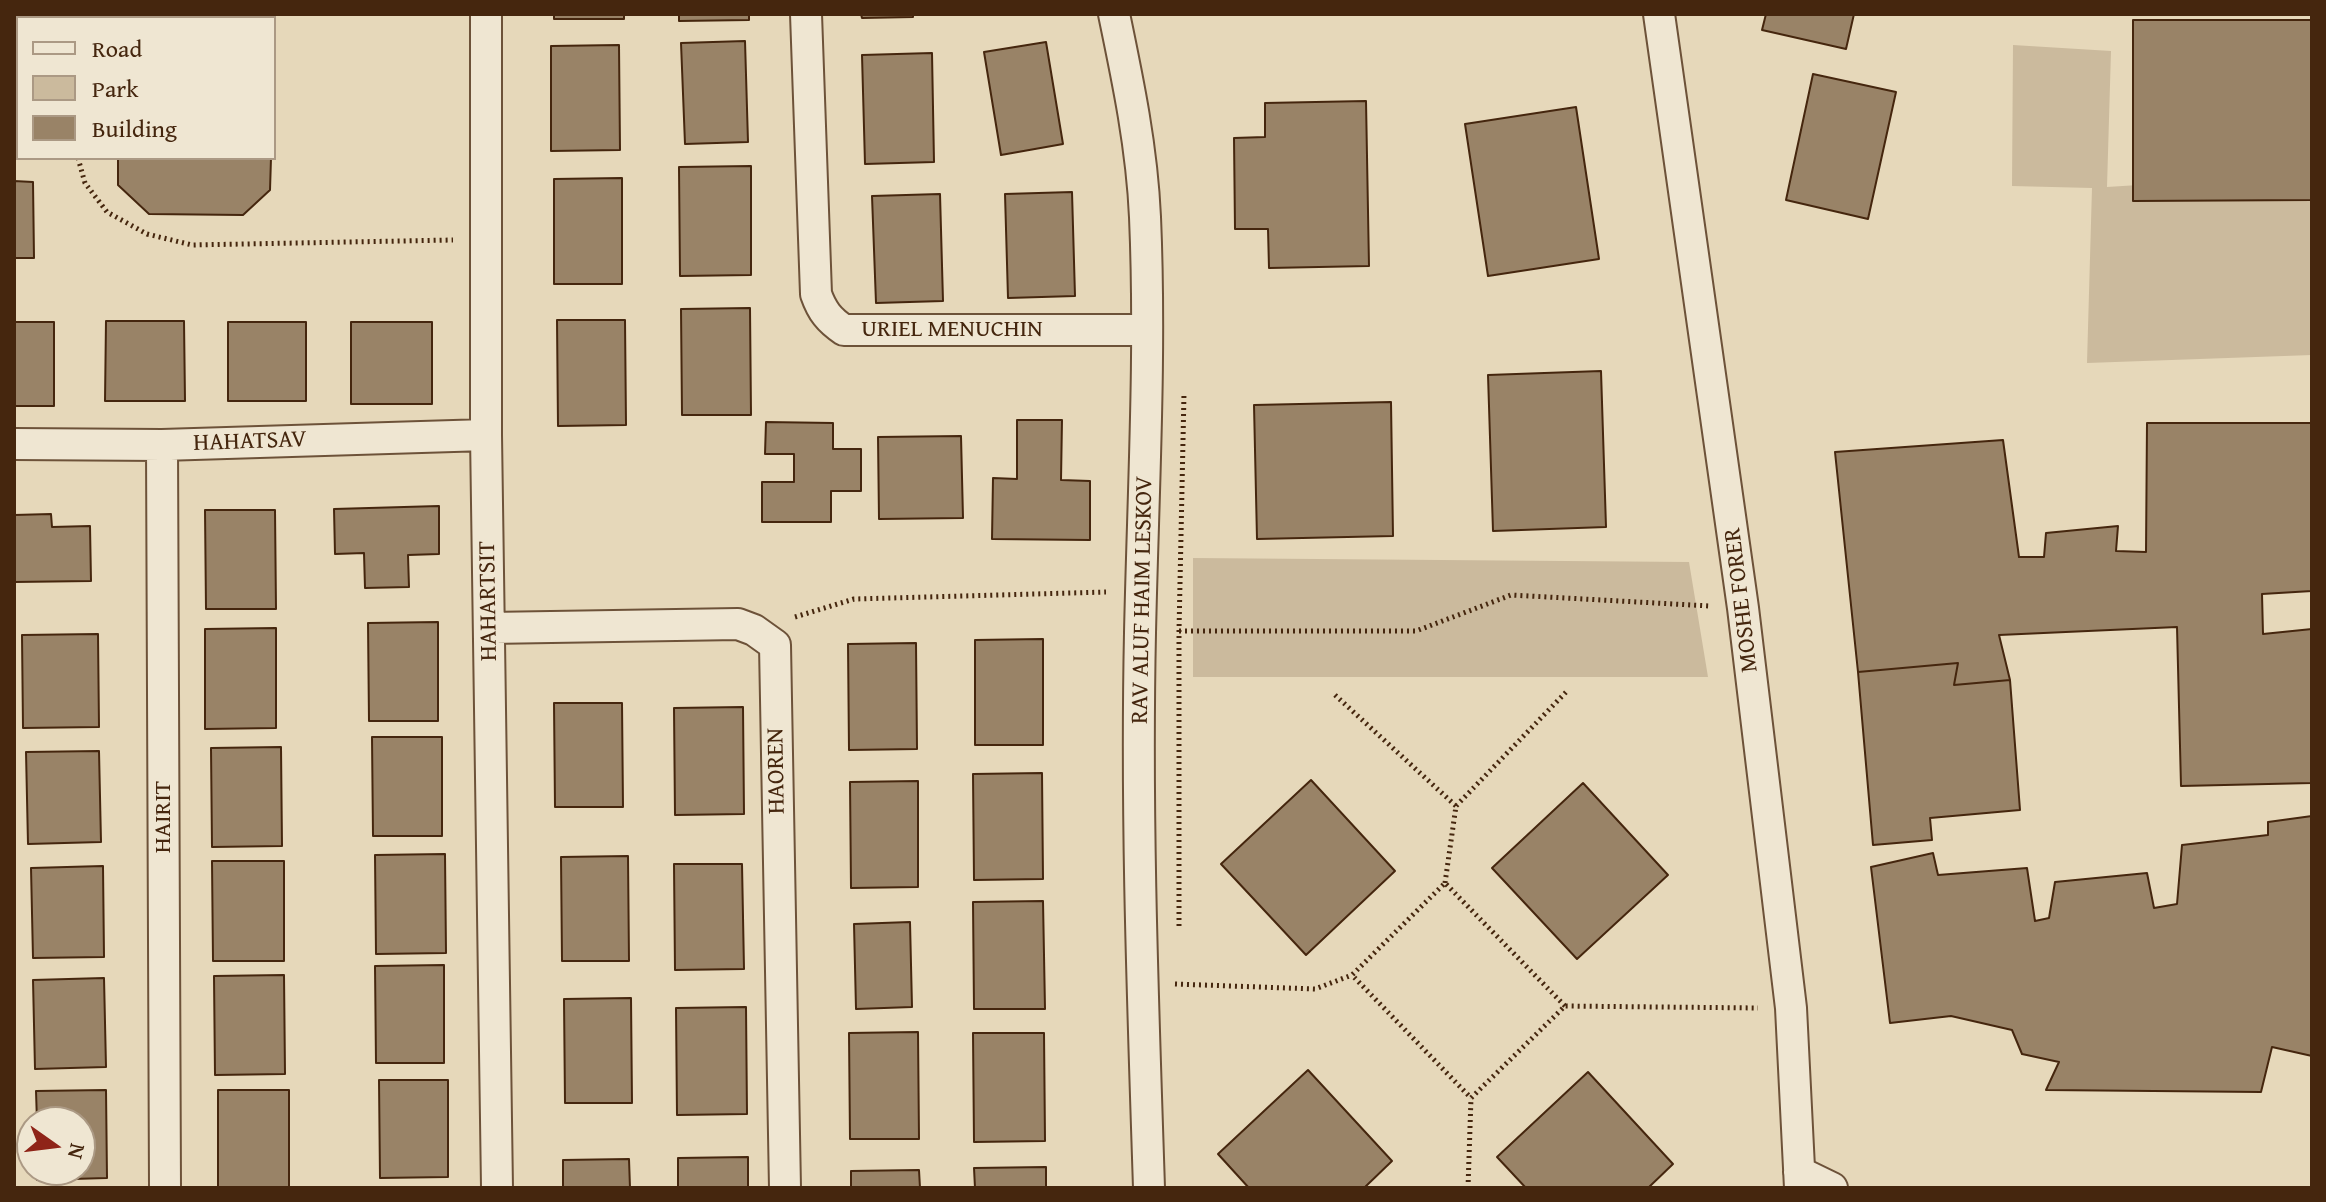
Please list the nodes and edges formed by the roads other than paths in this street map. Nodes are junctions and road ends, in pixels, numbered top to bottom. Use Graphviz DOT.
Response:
graph roads {
  1 [pos="486,14"];
  2 [pos="806,14"];
  3 [pos="1114,14"];
  4 [pos="1659,14"];
  5 [pos="1147,330"];
  6 [pos="486,435"];
  7 [pos="14,444"];
  8 [pos="162,445"];
  9 [pos="489,628"];
  10 [pos="1800,1180"];
  11 [pos="165,1188"];
  12 [pos="497,1188"];
  13 [pos="785,1188"];
  14 [pos="1149,1188"];
  15 [pos="1832,1188"];
  1 -- 6 [label="street, HAHARTSIT"];
  2 -- 5 [label="street, URIEL MENUCHIN"];
  3 -- 5 [label="street, RAV ALUF HAIM LESKOV"];
  4 -- 10 [label="street, MOSHE FORER"];
  5 -- 14 [label="street, RAV ALUF HAIM LESKOV"];
  6 -- 8 [label="street, HAHATSAV"];
  6 -- 9 [label="street, HAHARTSIT"];
  7 -- 8 [label="street, HAHATSAV"];
  8 -- 11 [label="street, HAIRIT"];
  9 -- 12 [label="street, HAHARTSIT"];
  9 -- 13 [label="street, HAOREN"];
  10 -- 15 [label="street"];
}
